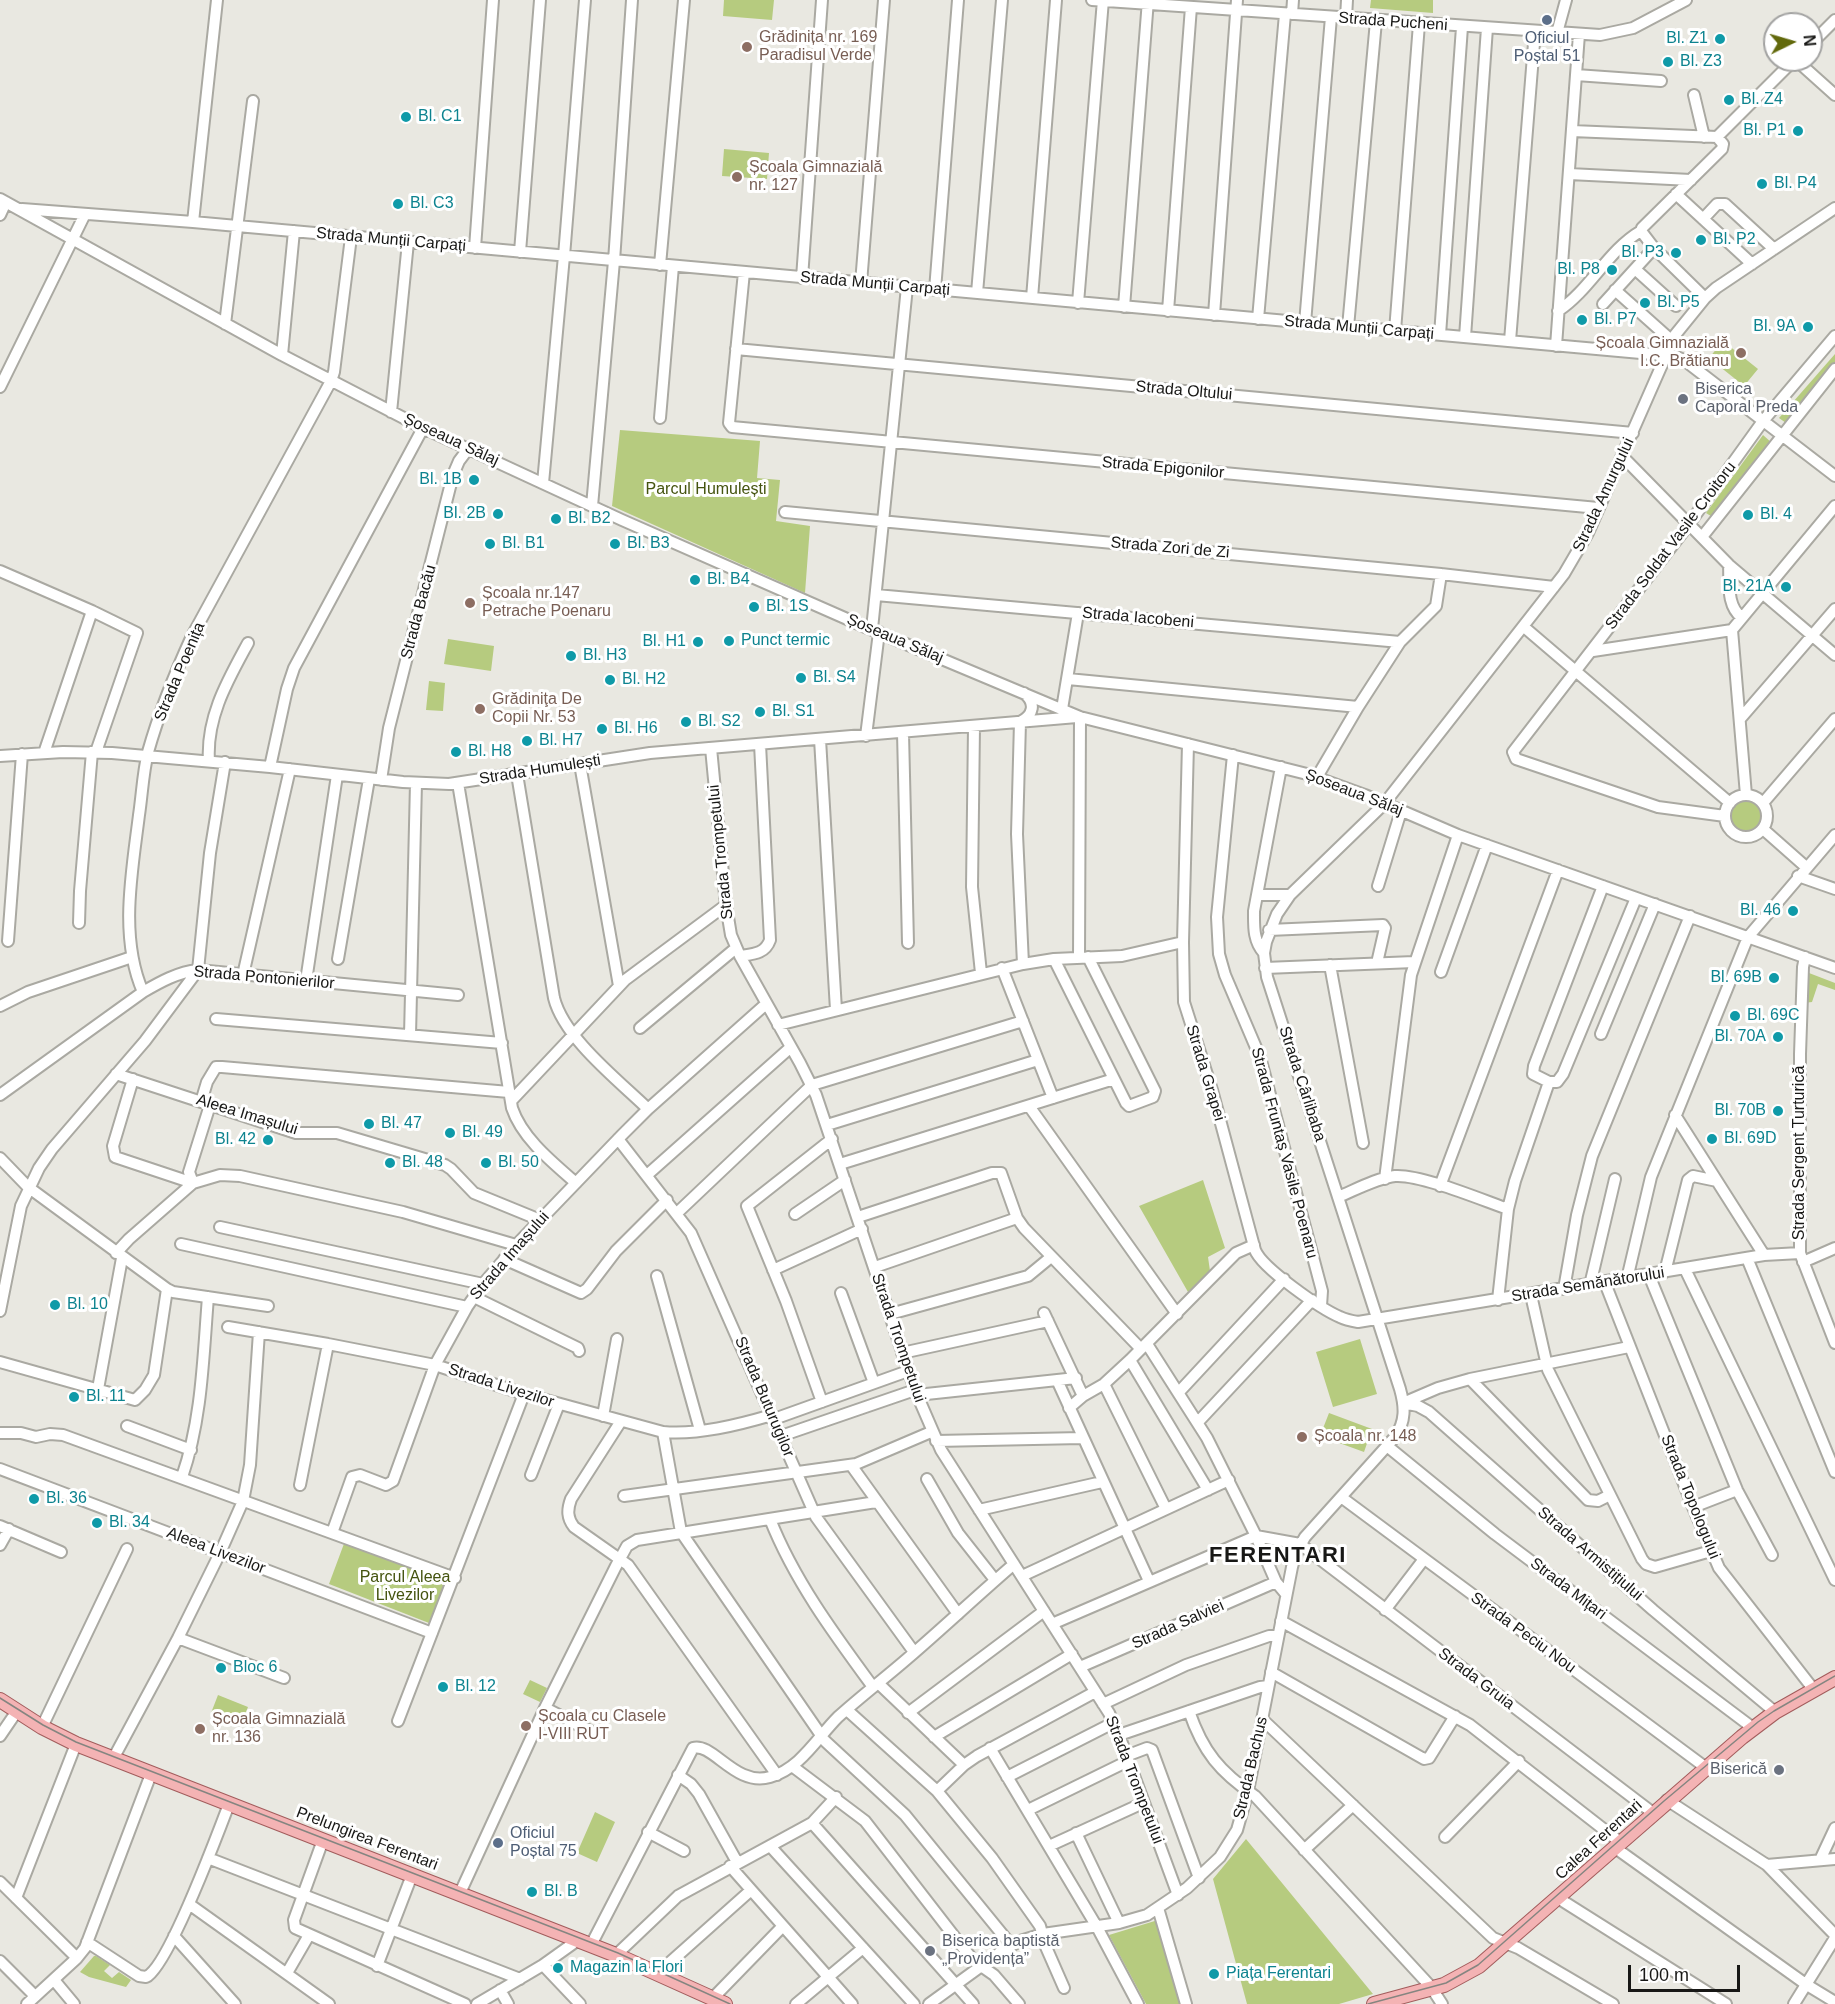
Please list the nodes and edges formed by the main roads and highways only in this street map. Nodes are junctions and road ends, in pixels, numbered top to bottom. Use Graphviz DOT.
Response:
graph roads {
  1 [pos="1835,1678"];
  2 [pos="0,1700"];
  3 [pos="719,2001"];
  4 [pos="1374,2004"];
  1 -- 4 [label="main road, Calea Ferentari"];
  2 -- 3 [label="main road, Prelungirea Ferentari"];
}
